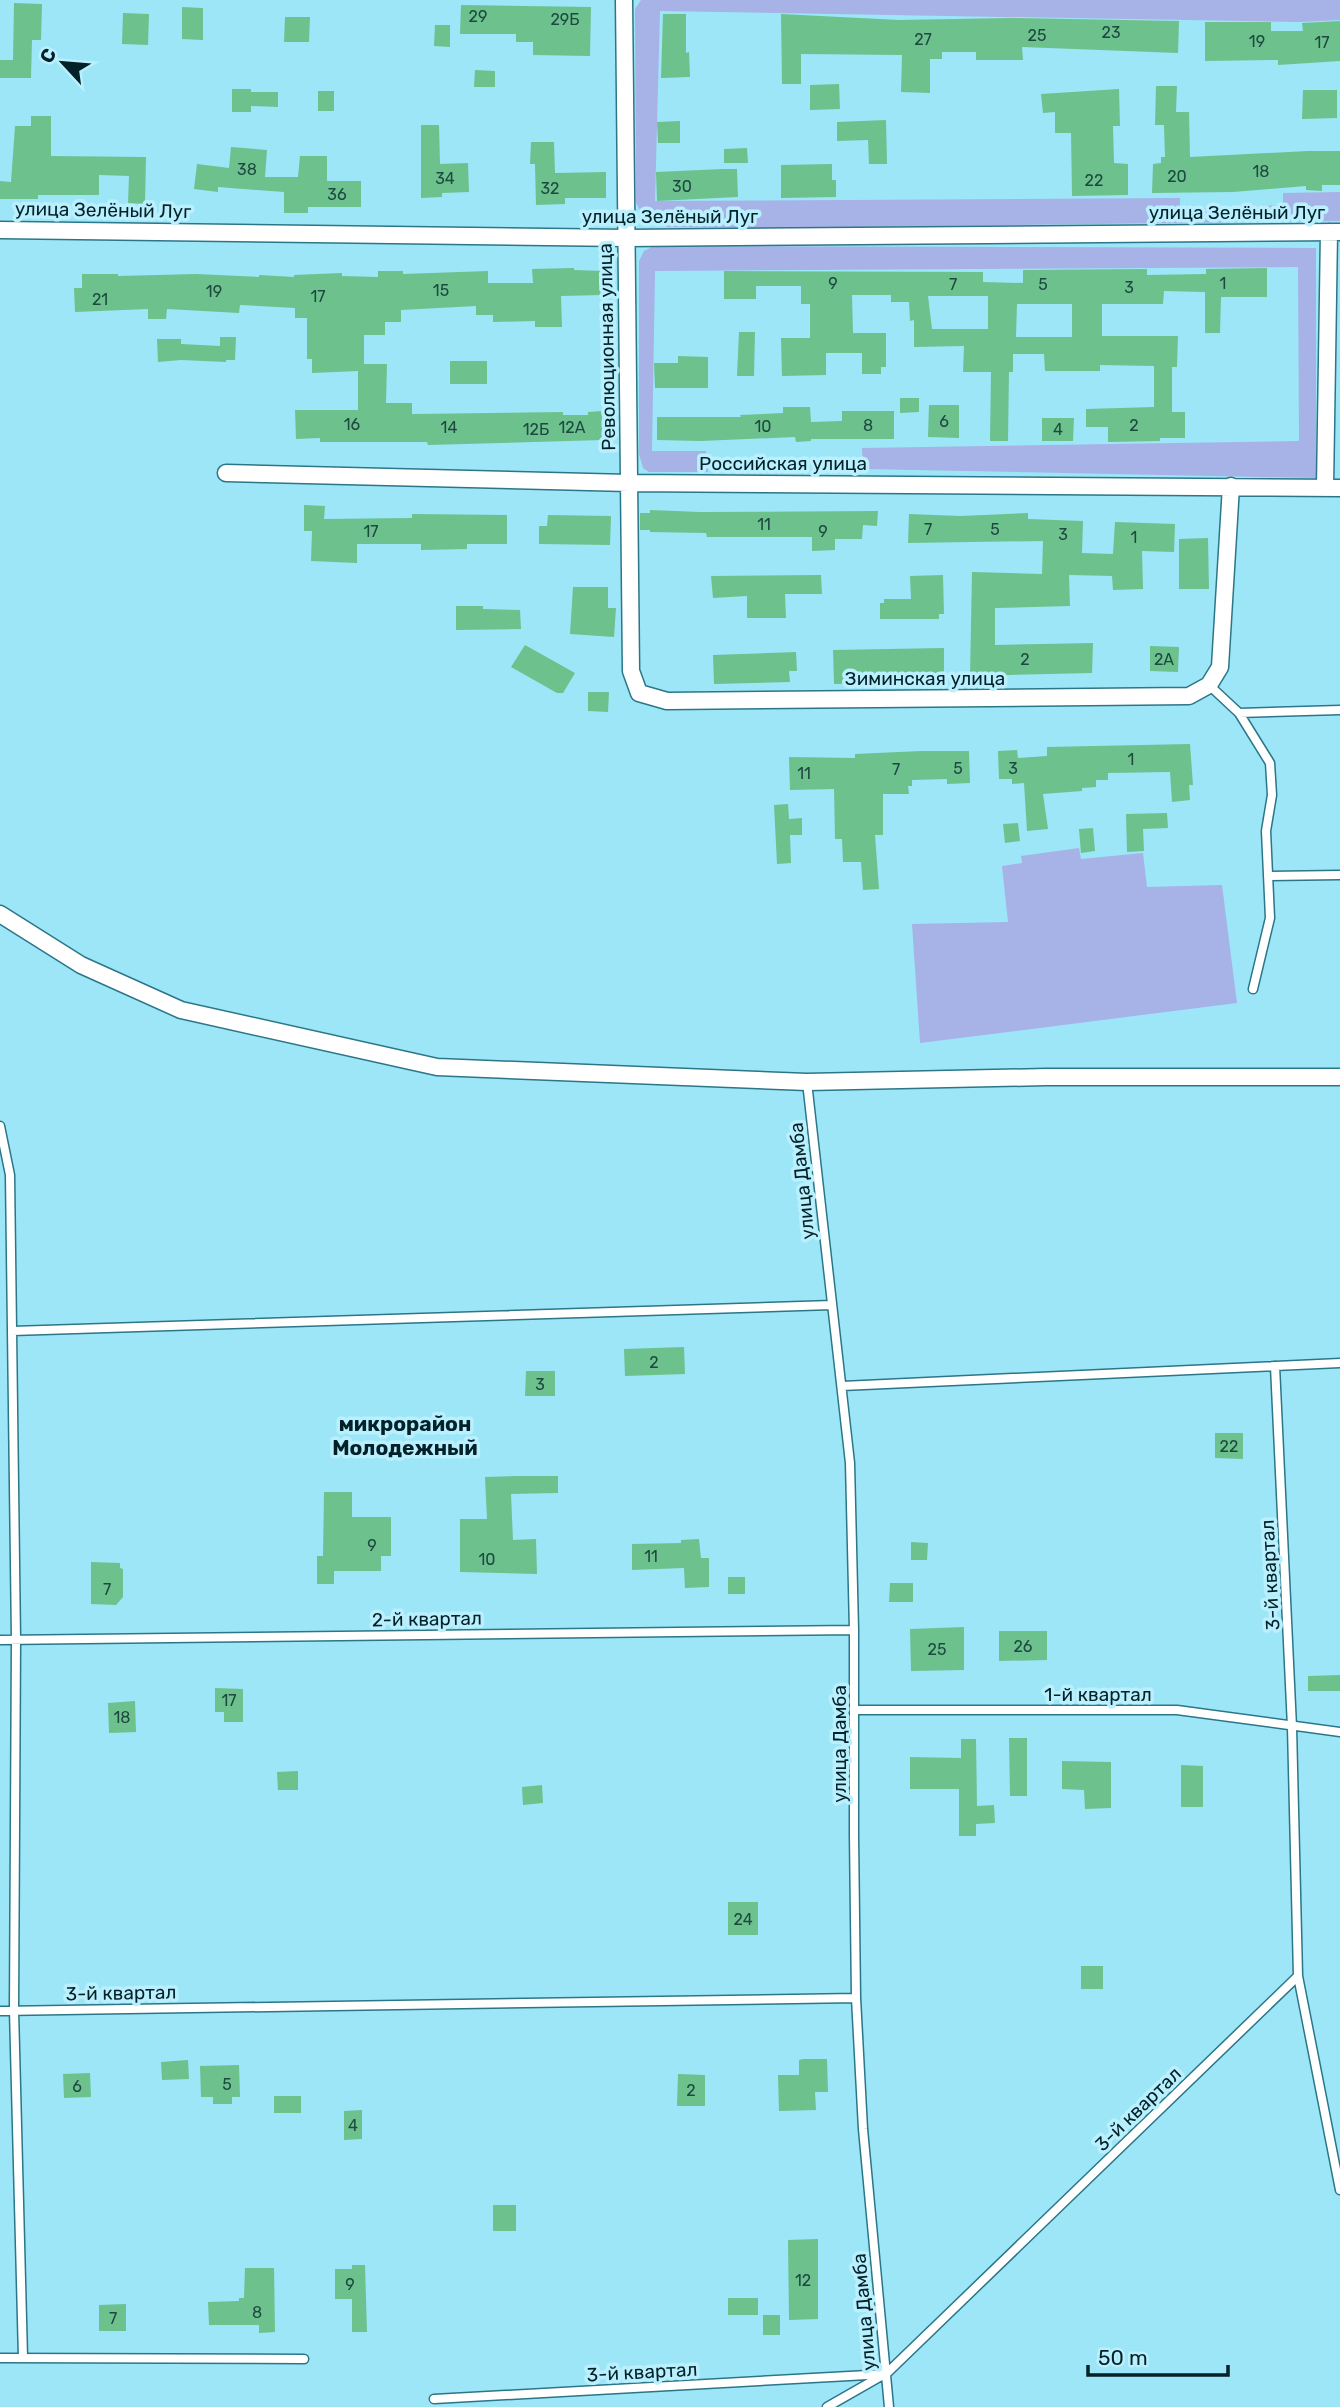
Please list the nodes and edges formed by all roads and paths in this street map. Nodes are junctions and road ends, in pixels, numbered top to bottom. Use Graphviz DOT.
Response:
graph roads {
  1 [pos="624,0"];
  2 [pos="0,230"];
  3 [pos="1335,232"];
  4 [pos="626,238"];
  5 [pos="226,473"];
  6 [pos="629,483"];
  7 [pos="1231,486"];
  8 [pos="1332,488"];
  9 [pos="1209,685"];
  10 [pos="639,693"];
  11 [pos="1340,710"];
  12 [pos="1239,713"];
  13 [pos="1340,874"];
  14 [pos="1268,876"];
  15 [pos="0,914"];
  16 [pos="1252,989"];
  17 [pos="1340,1077"];
  18 [pos="807,1082"];
  19 [pos="0,1125"];
  20 [pos="832,1306"];
  21 [pos="12,1331"];
  22 [pos="1340,1363"];
  23 [pos="1275,1366"];
  24 [pos="842,1386"];
  25 [pos="854,1630"];
  26 [pos="0,1640"];
  27 [pos="16,1640"];
  28 [pos="855,1710"];
  29 [pos="1292,1727"];
  30 [pos="1340,1732"];
  31 [pos="1298,1976"];
  32 [pos="856,1998"];
  33 [pos="15,2010"];
  34 [pos="0,2011"];
  35 [pos="1340,2190"];
  36 [pos="0,2358"];
  37 [pos="23,2358"];
  38 [pos="304,2359"];
  39 [pos="886,2374"];
  40 [pos="434,2399"];
  41 [pos="827,2407"];
  42 [pos="889,2407"];
  1 -- 4 [label="street, Революционная улица"];
  2 -- 4 [label="street, улица Зелёный Луг"];
  3 -- 4 [label="street, улица Зелёный Луг"];
  3 -- 8 [label="street"];
  4 -- 6 [label="street, Революционная улица"];
  5 -- 6 [label="street, Российская улица"];
  6 -- 7 [label="street, Российская улица"];
  6 -- 10 [label="street, Революционная улица"];
  7 -- 8 [label="street, Российская улица"];
  7 -- 9 [label="street"];
  9 -- 10 [label="street, Зиминская улица"];
  9 -- 12 [label="lane"];
  11 -- 12 [label="lane"];
  12 -- 14 [label="lane"];
  13 -- 14 [label="lane"];
  14 -- 16 [label="lane"];
  15 -- 18 [label="street"];
  17 -- 18 [label="street"];
  18 -- 20 [label="lane, улица Дамба"];
  19 -- 21 [label="lane"];
  20 -- 21 [label="lane"];
  20 -- 24 [label="lane, улица Дамба"];
  21 -- 27 [label="lane"];
  22 -- 23 [label="lane"];
  23 -- 24 [label="lane"];
  23 -- 29 [label="lane, 3-й квартал"];
  24 -- 25 [label="lane, улица Дамба"];
  25 -- 27 [label="lane, 2-й квартал"];
  25 -- 28 [label="lane, улица Дамба"];
  26 -- 27 [label="lane, 2-й квартал"];
  27 -- 33 [label="lane"];
  28 -- 29 [label="lane, 1-й квартал"];
  28 -- 32 [label="lane, улица Дамба"];
  29 -- 30 [label="lane, 1-й квартал"];
  29 -- 31 [label="lane, 3-й квартал"];
  31 -- 35 [label="lane"];
  31 -- 39 [label="lane, 3-й квартал"];
  32 -- 33 [label="lane, 3-й квартал"];
  32 -- 39 [label="lane, улица Дамба"];
  33 -- 34 [label="lane, 3-й квартал"];
  33 -- 37 [label="lane"];
  36 -- 37 [label="lane"];
  37 -- 38 [label="lane"];
  39 -- 40 [label="lane, 3-й квартал"];
  39 -- 41 [label="lane"];
  39 -- 42 [label="lane, улица Дамба"];
}
